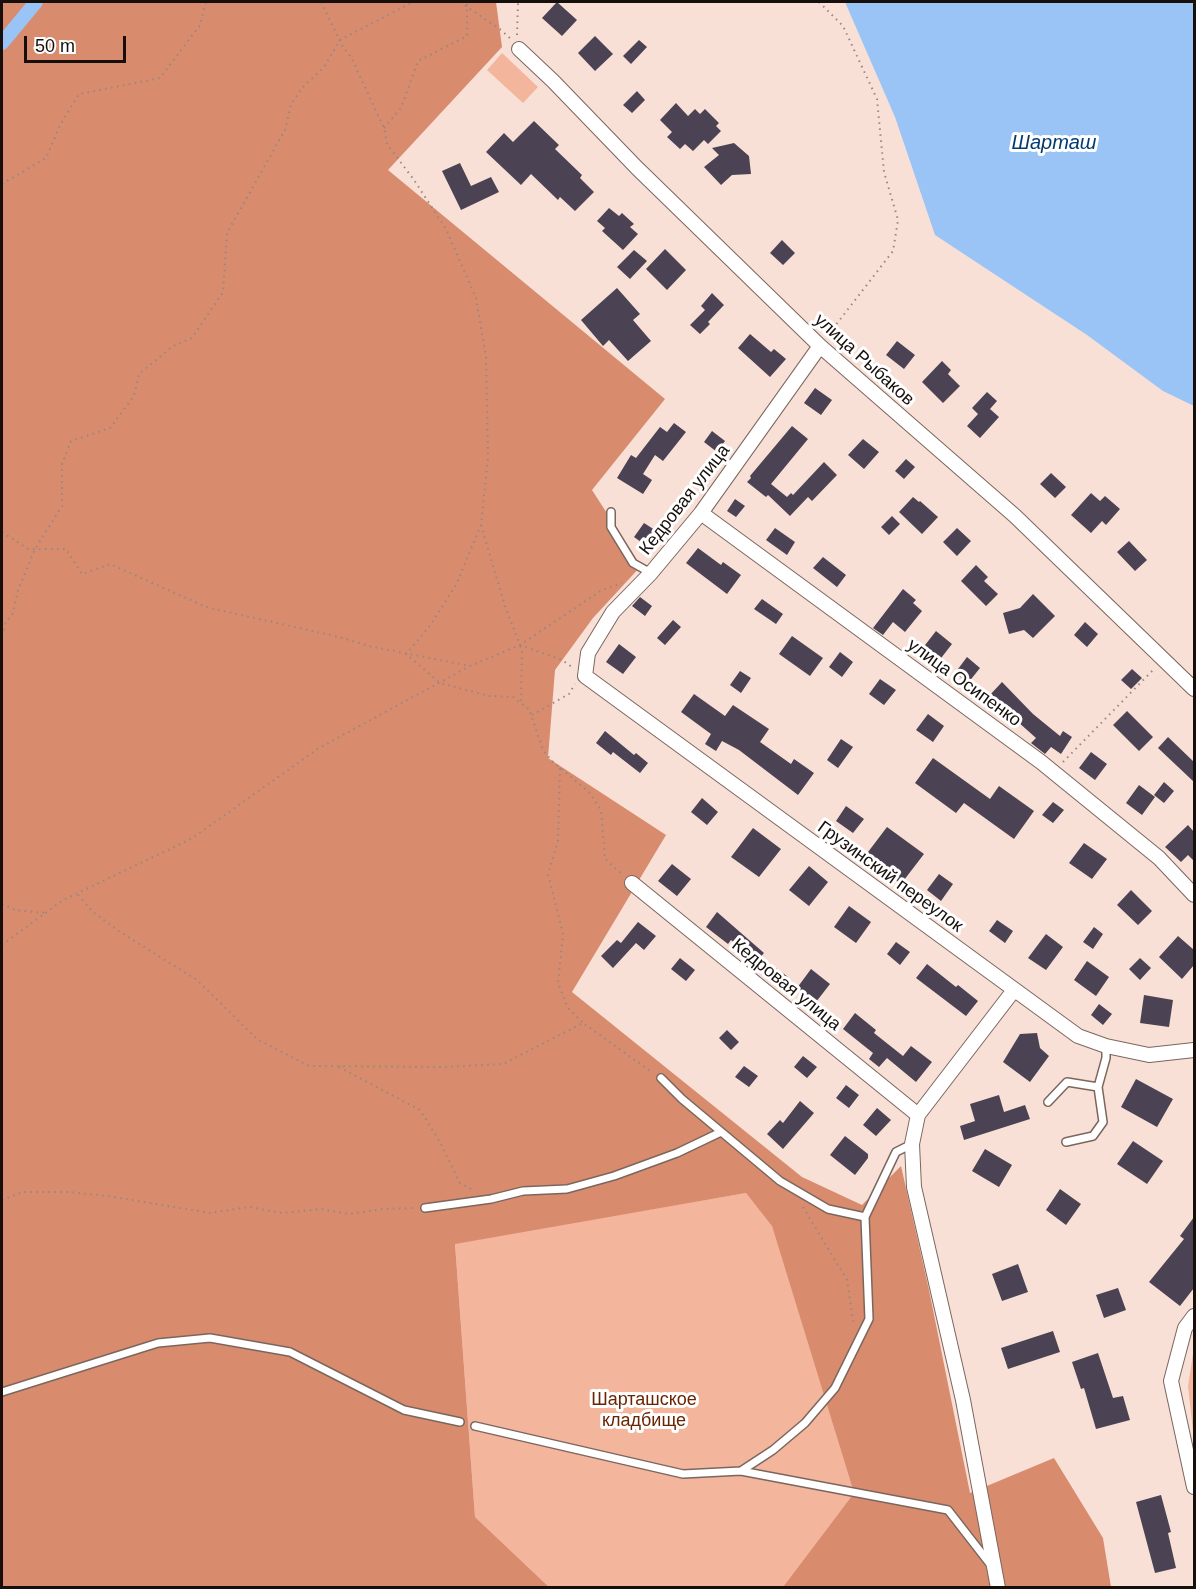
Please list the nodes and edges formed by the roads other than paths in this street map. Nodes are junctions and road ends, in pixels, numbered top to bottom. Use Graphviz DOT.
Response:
graph roads {
  1 [pos="519,49"];
  2 [pos="820,346"];
  3 [pos="611,512"];
  4 [pos="701,513"];
  5 [pos="651,573"];
  6 [pos="585,676"];
  7 [pos="1194,689"];
  8 [pos="632,883"];
  9 [pos="1194,895"];
  10 [pos="1014,990"];
  11 [pos="1106,1046"];
  12 [pos="1194,1050"];
  13 [pos="661,1078"];
  14 [pos="1098,1087"];
  15 [pos="1048,1102"];
  16 [pos="918,1114"];
  17 [pos="721,1132"];
  18 [pos="1066,1142"];
  19 [pos="912,1144"];
  20 [pos="425,1208"];
  21 [pos="865,1217"];
  22 [pos="1194,1316"];
  23 [pos="2,1392"];
  24 [pos="460,1422"];
  25 [pos="475,1426"];
  26 [pos="741,1471"];
  27 [pos="1194,1487"];
  28 [pos="995,1571"];
  29 [pos="998,1587"];
  1 -- 2 [label="street, улица Рыбаков"];
  2 -- 4 [label="street, Кедровая улица"];
  2 -- 7 [label="street, улица Рыбаков"];
  3 -- 5 [label="lane"];
  4 -- 5 [label="street, Кедровая улица"];
  4 -- 9 [label="street, улица Осипенко"];
  5 -- 6 [label="street, Кедровая улица"];
  6 -- 10 [label="street, Грузинский переулок"];
  8 -- 16 [label="street, Кедровая улица"];
  10 -- 11 [label="street, Грузинский переулок"];
  10 -- 16 [label="street"];
  11 -- 12 [label="street, Грузинский переулок"];
  11 -- 14 [label="lane"];
  13 -- 17 [label="lane"];
  14 -- 15 [label="lane"];
  14 -- 18 [label="lane"];
  16 -- 19 [label="street"];
  17 -- 20 [label="lane"];
  17 -- 21 [label="lane"];
  19 -- 21 [label="lane"];
  19 -- 28 [label="street"];
  21 -- 26 [label="lane"];
  22 -- 27 [label="street"];
  23 -- 24 [label="lane"];
  25 -- 26 [label="lane"];
  26 -- 28 [label="lane"];
  28 -- 29 [label="street"];
}
